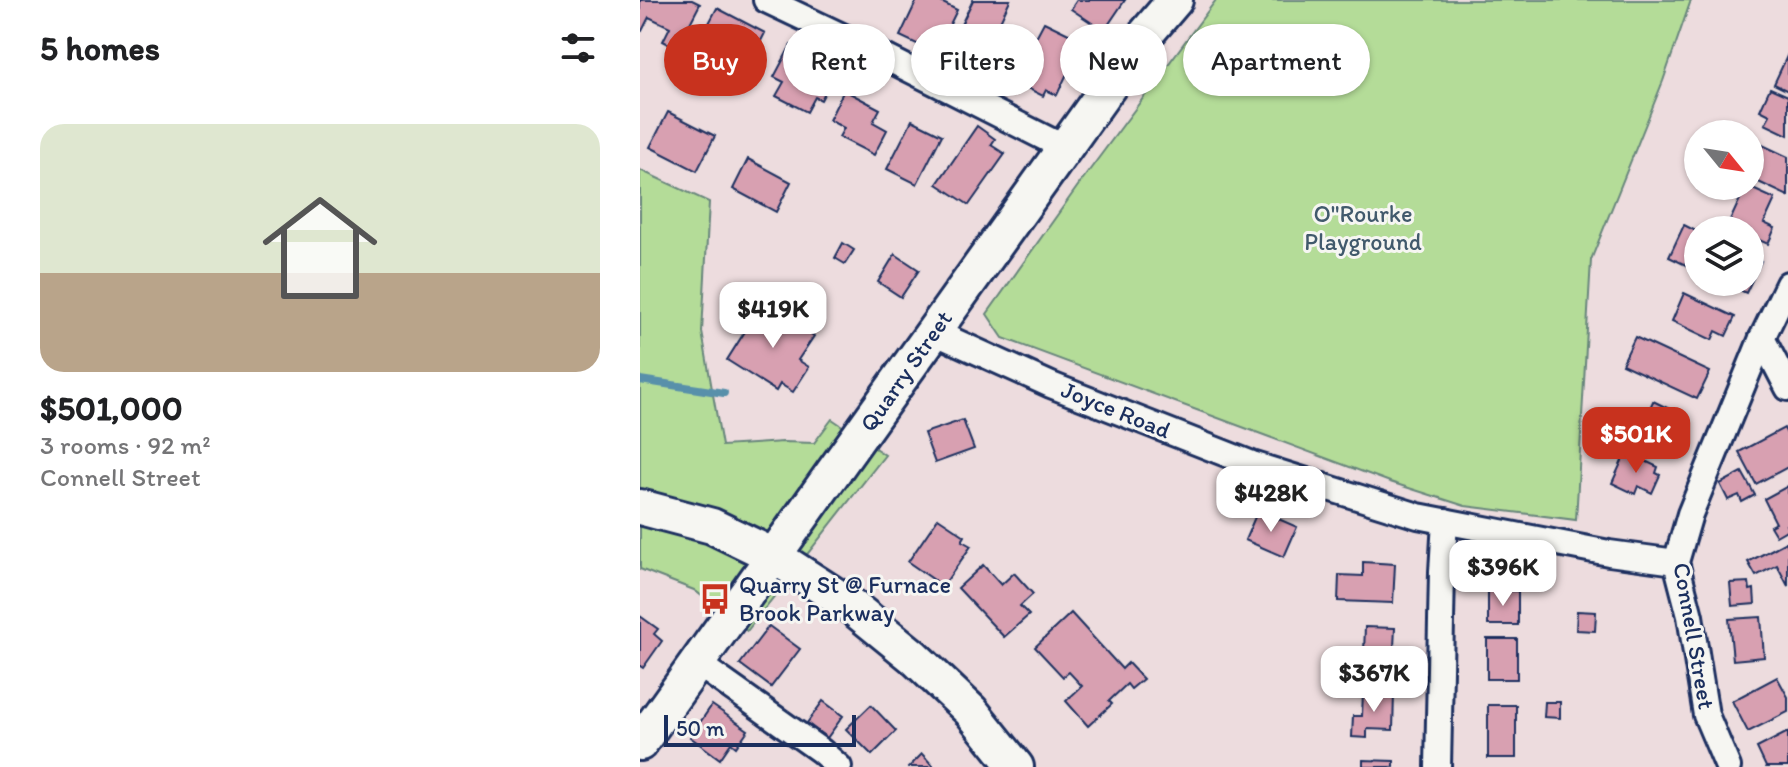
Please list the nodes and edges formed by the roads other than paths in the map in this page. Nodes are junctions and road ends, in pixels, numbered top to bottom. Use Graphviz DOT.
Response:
graph roads {
  1 [pos="766,0"];
  2 [pos="1175,0"];
  3 [pos="1065,148"];
  4 [pos="1788,284"];
  5 [pos="934,332"];
  6 [pos="1762,338"];
  7 [pos="1788,388"];
  8 [pos="640,507"];
  9 [pos="1445,521"];
  10 [pos="774,556"];
  11 [pos="1676,562"];
  12 [pos="697,663"];
  13 [pos="640,743"];
  14 [pos="839,767"];
  15 [pos="1016,767"];
  16 [pos="1438,767"];
  17 [pos="1728,767"];
  1 -- 3 [label="street"];
  2 -- 3 [label="main road, Quarry Street"];
  3 -- 5 [label="main road, Quarry Street"];
  4 -- 6 [label="street, Connell Street"];
  5 -- 9 [label="street, Joyce Road"];
  5 -- 10 [label="main road, Quarry Street"];
  6 -- 7 [label="street"];
  6 -- 11 [label="street, Connell Street"];
  8 -- 10 [label="main road"];
  9 -- 11 [label="street, Joyce Road"];
  9 -- 16 [label="street"];
  10 -- 12 [label="main road, Quarry Street"];
  10 -- 15 [label="main road"];
  11 -- 17 [label="street, Connell Street"];
  12 -- 13 [label="main road, Quarry Street"];
  12 -- 14 [label="street"];
}
